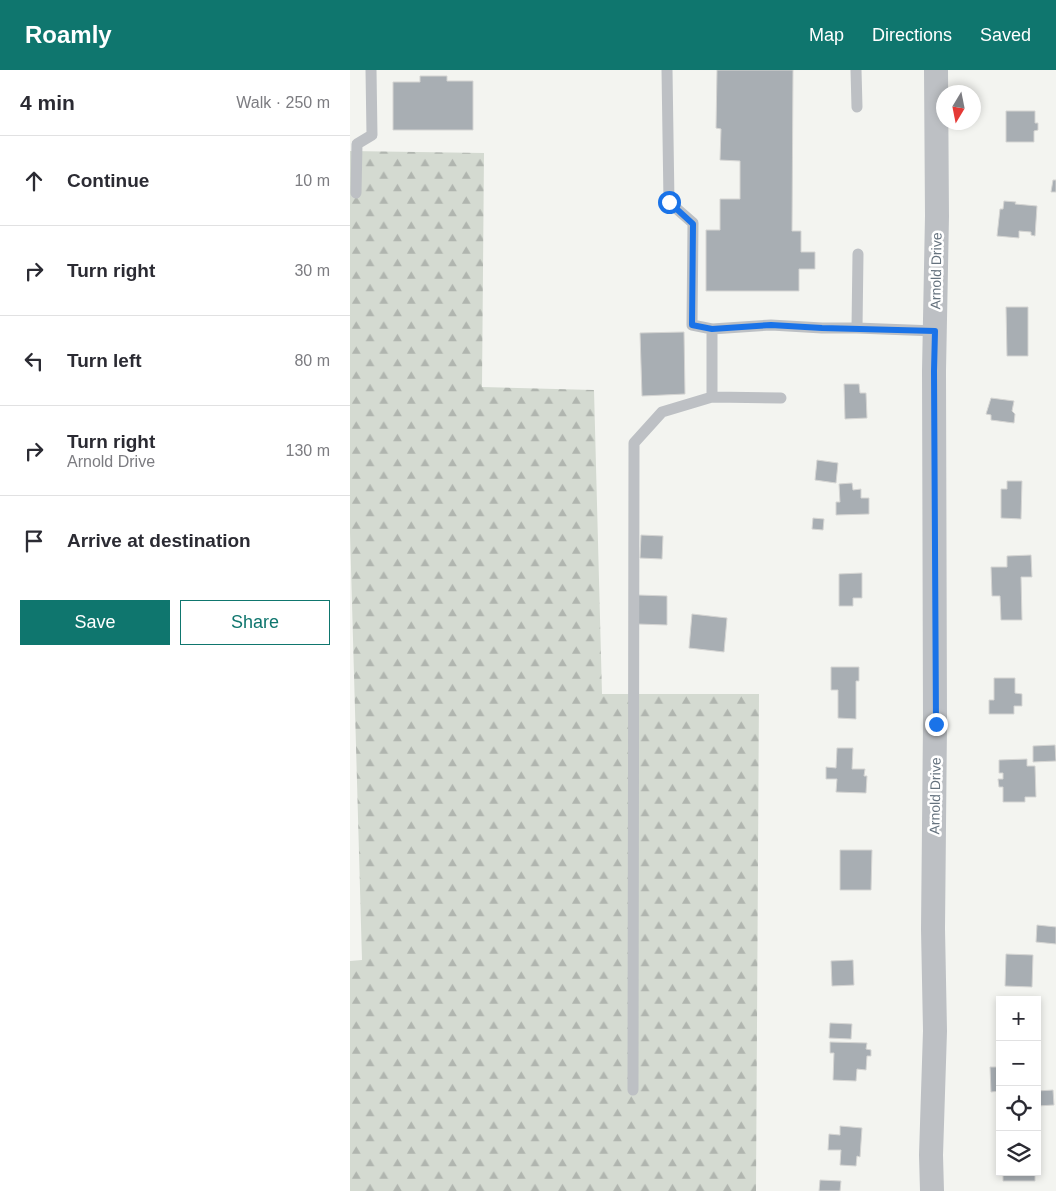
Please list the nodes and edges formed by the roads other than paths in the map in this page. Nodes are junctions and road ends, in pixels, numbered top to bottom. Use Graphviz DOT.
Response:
graph roads {
  1 [pos="371,70"];
  2 [pos="667,70"];
  3 [pos="856,70"];
  4 [pos="936,70"];
  5 [pos="856,107"];
  6 [pos="356,194"];
  7 [pos="858,254"];
  8 [pos="857,328"];
  9 [pos="712,329"];
  10 [pos="935,331"];
  11 [pos="712,397"];
  12 [pos="781,398"];
  13 [pos="633,1090"];
  14 [pos="932,1191"];
  1 -- 6 [label="lane"];
  2 -- 9 [label="lane"];
  3 -- 5 [label="lane"];
  4 -- 10 [label="street, Arnold Drive"];
  7 -- 8 [label="lane"];
  8 -- 9 [label="lane"];
  8 -- 10 [label="lane"];
  9 -- 11 [label="lane"];
  10 -- 14 [label="street, Arnold Drive"];
  11 -- 12 [label="lane"];
  11 -- 13 [label="lane"];
}
